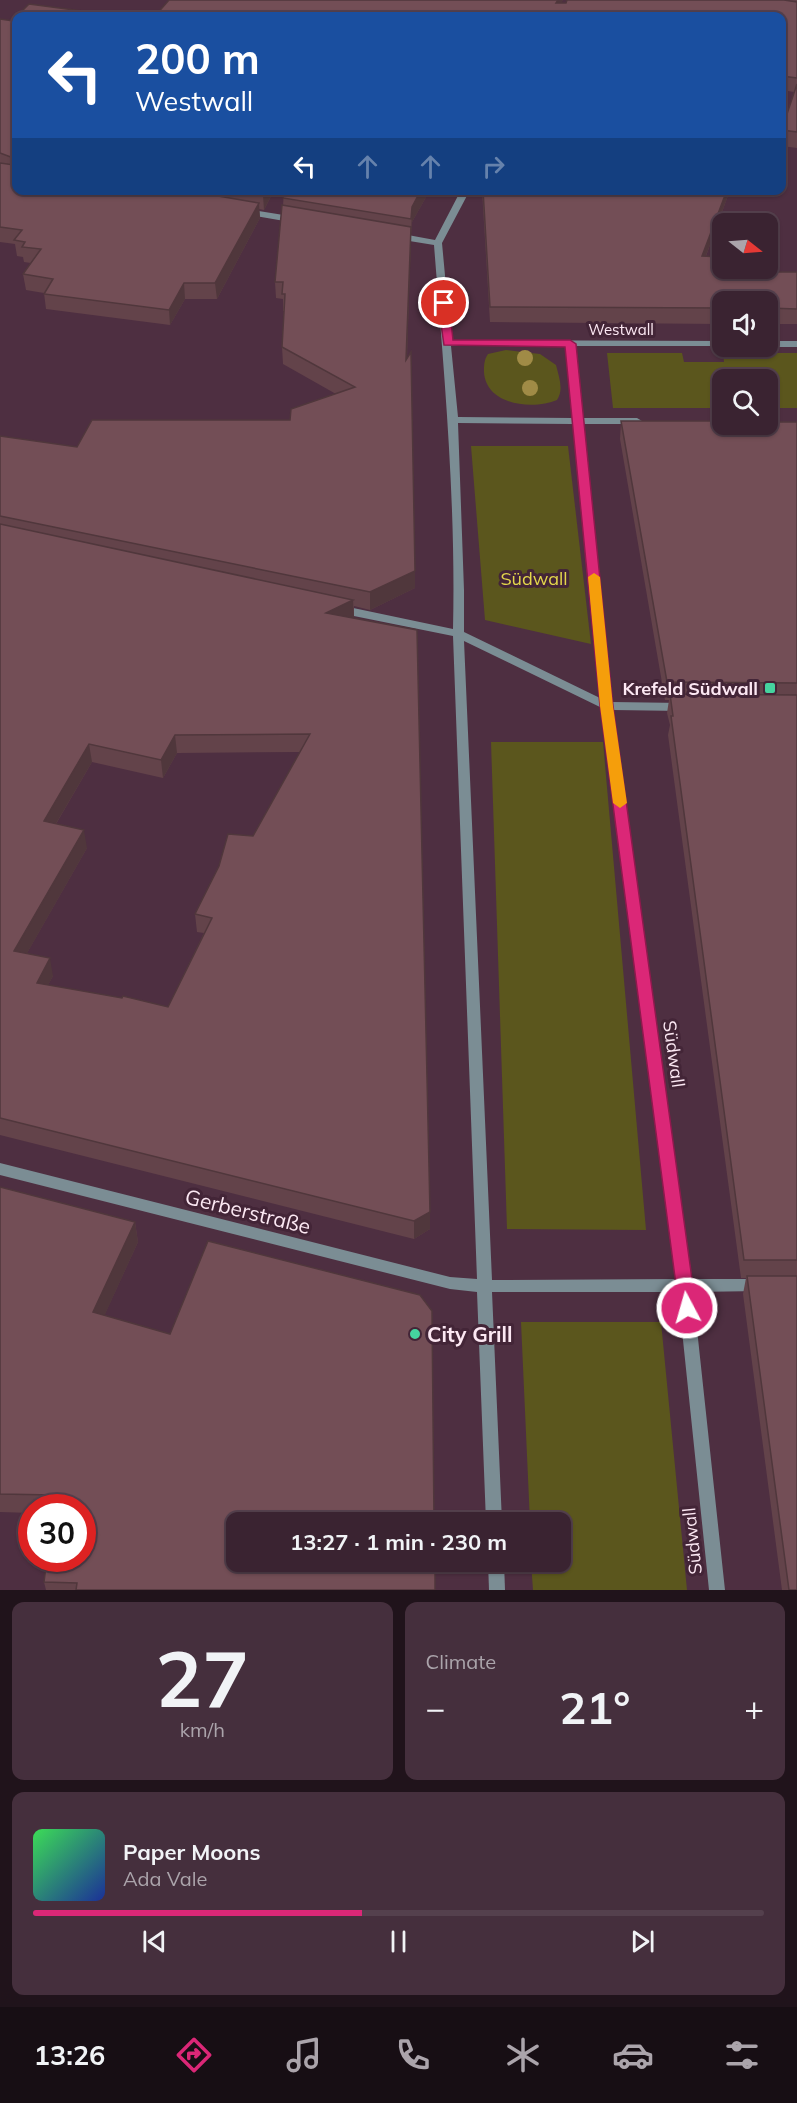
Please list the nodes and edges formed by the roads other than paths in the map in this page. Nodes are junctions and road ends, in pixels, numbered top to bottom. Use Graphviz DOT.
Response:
graph roads {
  1 [pos="463,195"];
  2 [pos="238,211"];
  3 [pos="309,222"];
  4 [pos="391,235"];
  5 [pos="438,243"];
  6 [pos="447,343"];
  7 [pos="570,344"];
  8 [pos="712,344"];
  9 [pos="778,344"];
  10 [pos="797,344"];
  11 [pos="453,420"];
  12 [pos="578,421"];
  13 [pos="645,421"];
  14 [pos="332,608"];
  15 [pos="458,634"];
  16 [pos="607,706"];
  17 [pos="696,707"];
  18 [pos="0,1169"];
  19 [pos="685,1285"];
  20 [pos="486,1286"];
  21 [pos="775,1286"];
  22 [pos="494,1512"];
  23 [pos="496,1572"];
  24 [pos="496,1590"];
  25 [pos="717,1590"];
  1 -- 5 [label="street"];
  2 -- 3 [label="street"];
  4 -- 5 [label="street"];
  5 -- 6 [label="street"];
  6 -- 7 [label="street, Westwall"];
  6 -- 11 [label="street"];
  7 -- 8 [label="street, Westwall"];
  7 -- 12 [label="street, Südwall"];
  9 -- 10 [label="street"];
  11 -- 12 [label="street"];
  11 -- 15 [label="street"];
  12 -- 13 [label="street"];
  12 -- 16 [label="street, Südwall"];
  14 -- 15 [label="street"];
  15 -- 16 [label="street"];
  15 -- 20 [label="street"];
  16 -- 17 [label="street"];
  16 -- 19 [label="street, Südwall"];
  18 -- 20 [label="street, Gerberstraße"];
  19 -- 20 [label="street, Gerberstraße"];
  19 -- 21 [label="street, Gerberstraße"];
  19 -- 25 [label="street, Südwall"];
  20 -- 22 [label="street"];
  23 -- 24 [label="street"];
}
